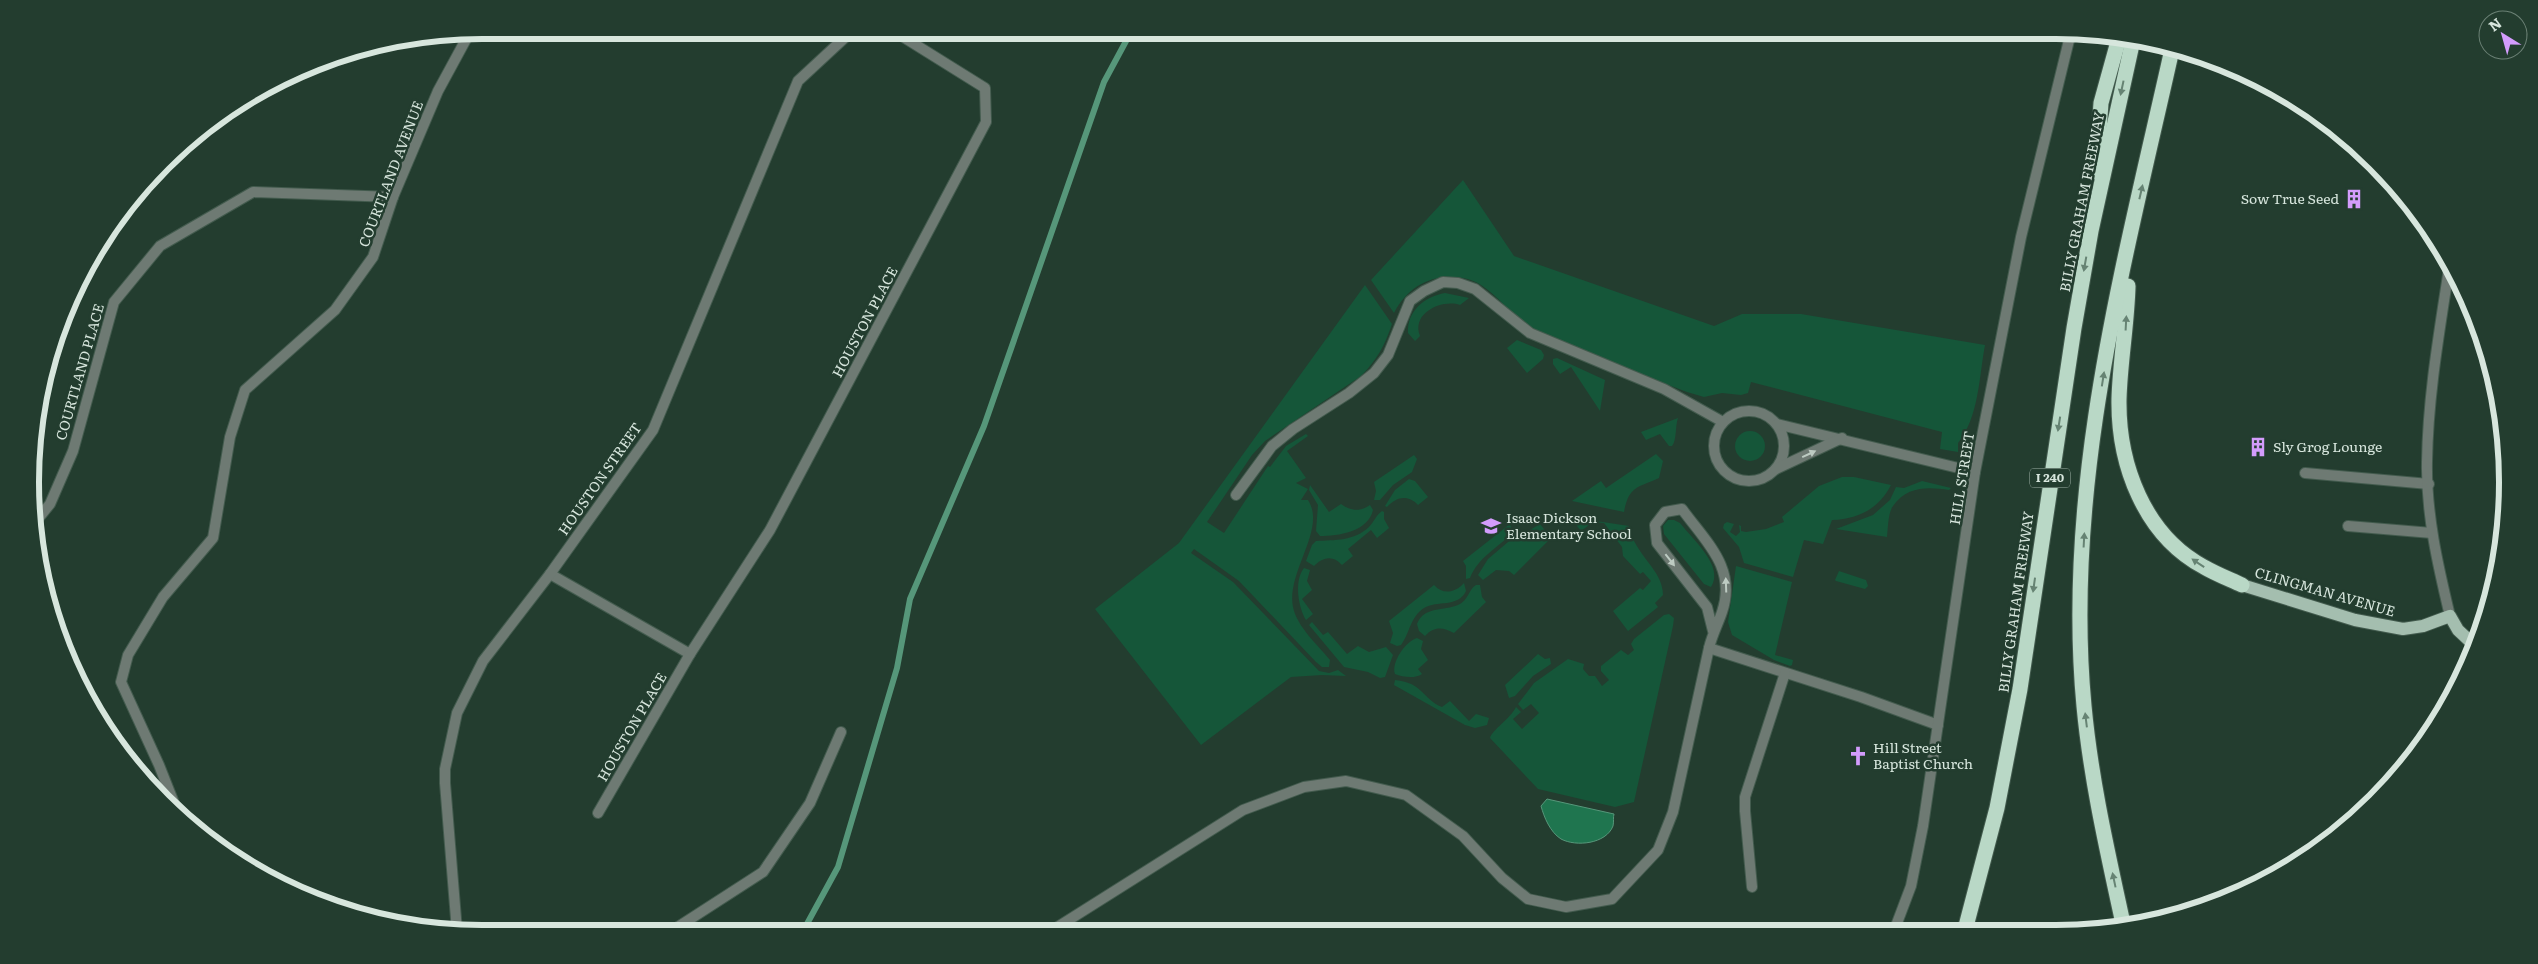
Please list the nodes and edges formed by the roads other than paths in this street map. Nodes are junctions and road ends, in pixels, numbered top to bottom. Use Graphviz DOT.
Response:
graph roads {
  1 [pos="843,39"];
  2 [pos="906,39"];
  3 [pos="2069,39"];
  4 [pos="466,40"];
  5 [pos="2117,43"];
  6 [pos="2132,46"];
  7 [pos="2171,54"];
  8 [pos="393,197"];
  9 [pos="2091,231"];
  10 [pos="2130,240"];
  11 [pos="2448,275"];
  12 [pos="1723,422"];
  13 [pos="1777,424"];
  14 [pos="1842,438"];
  15 [pos="1776,469"];
  16 [pos="1975,472"];
  17 [pos="2305,473"];
  18 [pos="2429,484"];
  19 [pos="1236,495"];
  20 [pos="40,516"];
  21 [pos="2348,526"];
  22 [pos="2432,533"];
  23 [pos="550,574"];
  24 [pos="2242,584"];
  25 [pos="2450,616"];
  26 [pos="1713,631"];
  27 [pos="2470,641"];
  28 [pos="1709,648"];
  29 [pos="690,654"];
  30 [pos="1785,672"];
  31 [pos="1938,725"];
  32 [pos="840,732"];
  33 [pos="171,797"];
  34 [pos="598,813"];
  35 [pos="1752,887"];
  36 [pos="2122,920"];
  37 [pos="456,924"];
  38 [pos="681,925"];
  39 [pos="1061,925"];
  40 [pos="1896,925"];
  41 [pos="1966,925"];
  1 -- 23 [label="street, HOUSTON STREET"];
  2 -- 29 [label="street, HOUSTON PLACE"];
  3 -- 16 [label="street, HILL STREET"];
  4 -- 8 [label="street, COURTLAND AVENUE"];
  5 -- 9 [label="highway"];
  6 -- 9 [label="highway, BILLY GRAHAM FREEWAY / I 240, one-way"];
  10 -- 7 [label="highway, I 240, one-way"];
  8 -- 20 [label="street, COURTLAND PLACE"];
  8 -- 33 [label="street, COURTLAND AVENUE"];
  9 -- 41 [label="highway, BILLY GRAHAM FREEWAY / I 240, one-way"];
  24 -- 10 [label="highway, one-way"];
  36 -- 10 [label="highway, I 240, one-way"];
  11 -- 18 [label="street"];
  12 -- 13 [label="street"];
  12 -- 15 [label="street"];
  12 -- 19 [label="street"];
  13 -- 14 [label="street"];
  13 -- 15 [label="street"];
  15 -- 14 [label="street, one-way"];
  14 -- 16 [label="street"];
  16 -- 31 [label="street, HILL STREET"];
  17 -- 18 [label="street"];
  18 -- 22 [label="street"];
  21 -- 22 [label="street"];
  22 -- 25 [label="street"];
  23 -- 29 [label="street"];
  23 -- 37 [label="street, HOUSTON STREET"];
  24 -- 25 [label="main road, CLINGMAN AVENUE"];
  25 -- 27 [label="main road"];
  26 -- 26 [label="street, one-way"];
  26 -- 28 [label="street"];
  28 -- 30 [label="street"];
  28 -- 39 [label="street"];
  29 -- 34 [label="street, HOUSTON PLACE"];
  30 -- 31 [label="street"];
  30 -- 35 [label="street"];
  31 -- 40 [label="street, HILL STREET"];
  32 -- 38 [label="street"];
}
